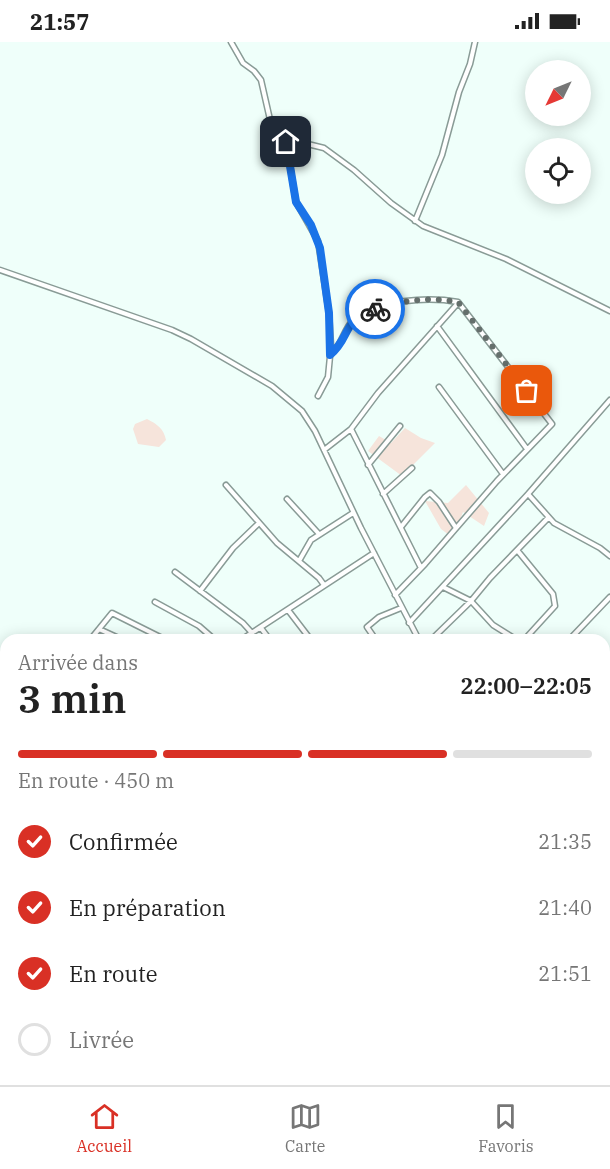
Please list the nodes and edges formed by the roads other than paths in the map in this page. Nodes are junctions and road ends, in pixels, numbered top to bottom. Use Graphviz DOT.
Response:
graph roads {
  1 [pos="231,42"];
  2 [pos="475,42"];
  3 [pos="283,138"];
  4 [pos="415,221"];
  5 [pos="0,270"];
  6 [pos="458,302"];
  7 [pos="610,311"];
  8 [pos="437,326"];
  9 [pos="330,355"];
  10 [pos="439,387"];
  11 [pos="318,396"];
  12 [pos="610,400"];
  13 [pos="400,426"];
  14 [pos="351,429"];
  15 [pos="527,449"];
  16 [pos="324,450"];
  17 [pos="368,465"];
  18 [pos="412,468"];
  19 [pos="503,474"];
  20 [pos="226,486"];
  21 [pos="383,494"];
  22 [pos="528,494"];
  23 [pos="287,499"];
  24 [pos="353,513"];
  25 [pos="548,518"];
  26 [pos="260,523"];
  27 [pos="402,527"];
  28 [pos="456,528"];
  29 [pos="319,534"];
  30 [pos="517,550"];
  31 [pos="374,553"];
  32 [pos="610,556"];
  33 [pos="298,561"];
  34 [pos="421,568"];
  35 [pos="175,572"];
  36 [pos="324,585"];
  37 [pos="443,587"];
  38 [pos="200,591"];
  39 [pos="395,595"];
  40 [pos="610,597"];
  41 [pos="471,601"];
  42 [pos="155,602"];
  43 [pos="401,608"];
  44 [pos="288,610"];
  45 [pos="409,623"];
  46 [pos="261,628"];
  47 [pos="99,629"];
  48 [pos="252,633"];
  49 [pos="95,634"];
  50 [pos="110,634"];
  51 [pos="154,634"];
  52 [pos="208,634"];
  53 [pos="266,634"];
  54 [pos="306,634"];
  55 [pos="371,634"];
  56 [pos="415,634"];
  57 [pos="437,634"];
  58 [pos="508,634"];
  59 [pos="529,634"];
  60 [pos="575,634"];
  1 -- 3 [label="street"];
  2 -- 4 [label="street"];
  3 -- 4 [label="street"];
  3 -- 9 [label="street"];
  4 -- 7 [label="street"];
  5 -- 16 [label="street"];
  6 -- 8 [label="street"];
  6 -- 9 [label="street"];
  6 -- 15 [label="street"];
  8 -- 14 [label="street"];
  8 -- 15 [label="street"];
  9 -- 11 [label="street"];
  10 -- 19 [label="street"];
  12 -- 22 [label="street"];
  13 -- 17 [label="street"];
  14 -- 16 [label="street"];
  14 -- 17 [label="street"];
  15 -- 19 [label="street"];
  16 -- 24 [label="street"];
  17 -- 21 [label="street"];
  18 -- 21 [label="street"];
  19 -- 28 [label="street"];
  20 -- 26 [label="street"];
  21 -- 27 [label="street"];
  22 -- 25 [label="street"];
  22 -- 37 [label="street"];
  23 -- 29 [label="street"];
  24 -- 29 [label="street"];
  24 -- 31 [label="street"];
  25 -- 30 [label="street"];
  25 -- 32 [label="street"];
  26 -- 33 [label="street"];
  26 -- 38 [label="street"];
  27 -- 28 [label="street"];
  27 -- 34 [label="street"];
  28 -- 34 [label="street"];
  29 -- 33 [label="street"];
  30 -- 41 [label="street"];
  30 -- 59 [label="street"];
  31 -- 36 [label="street"];
  31 -- 39 [label="street"];
  33 -- 36 [label="street"];
  34 -- 39 [label="street"];
  35 -- 38 [label="street"];
  36 -- 44 [label="street"];
  37 -- 41 [label="street"];
  37 -- 45 [label="street"];
  38 -- 48 [label="street"];
  39 -- 43 [label="street"];
  40 -- 60 [label="street"];
  41 -- 57 [label="street"];
  41 -- 58 [label="street"];
  42 -- 52 [label="street"];
  43 -- 45 [label="street"];
  43 -- 55 [label="street"];
  44 -- 46 [label="street"];
  44 -- 54 [label="street"];
  45 -- 56 [label="street"];
  46 -- 48 [label="street"];
  46 -- 53 [label="street"];
  47 -- 49 [label="street"];
  47 -- 50 [label="street"];
  47 -- 51 [label="street"];
}
